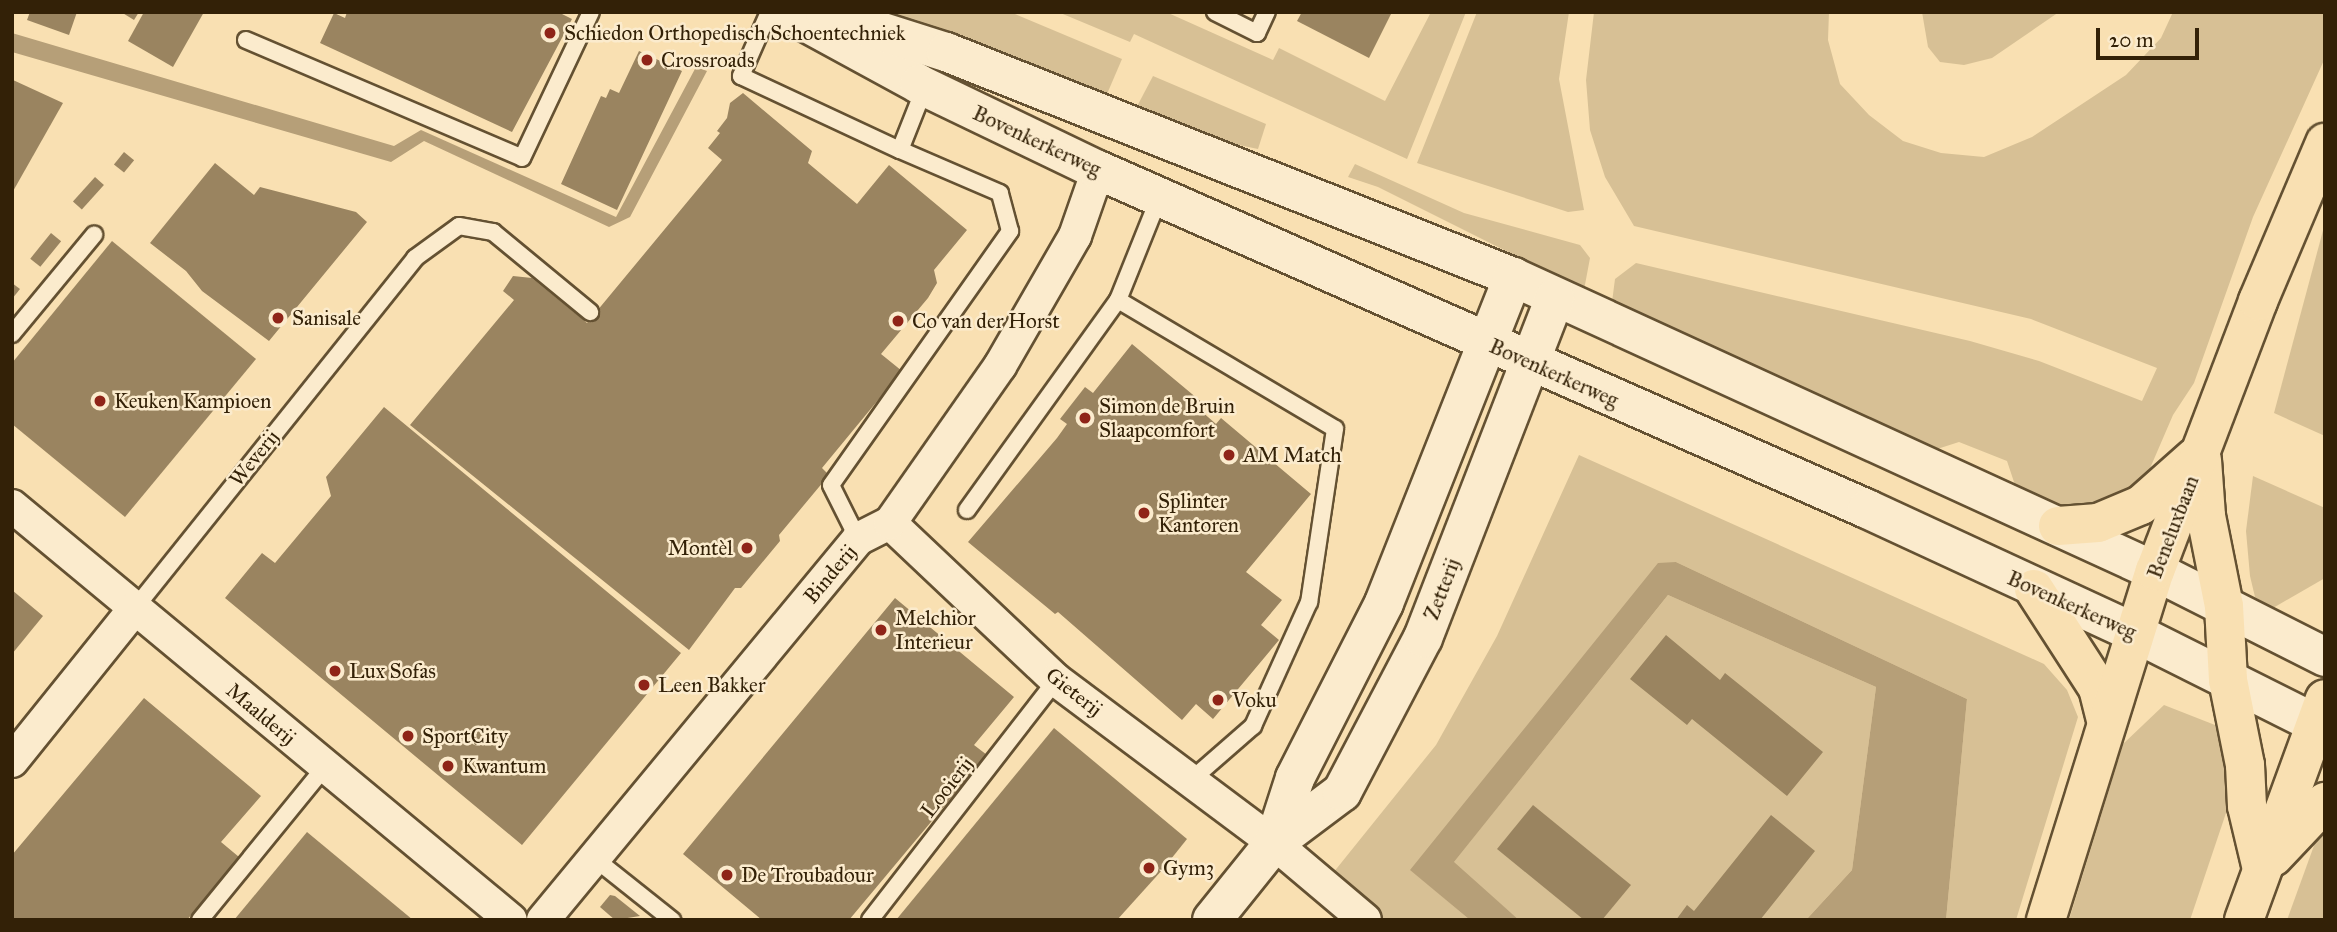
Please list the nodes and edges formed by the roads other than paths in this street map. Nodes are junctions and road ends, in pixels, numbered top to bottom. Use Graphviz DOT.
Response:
graph roads {
  1 [pos="592,12"];
  2 [pos="769,12"];
  3 [pos="786,12"];
  4 [pos="819,12"];
  5 [pos="1215,12"];
  6 [pos="1267,12"];
  7 [pos="246,40"];
  8 [pos="925,87"];
  9 [pos="2325,143"];
  10 [pos="900,150"];
  11 [pos="1098,170"];
  12 [pos="1159,198"];
  13 [pos="94,235"];
  14 [pos="1513,277"];
  15 [pos="1555,298"];
  16 [pos="1118,300"];
  17 [pos="590,312"];
  18 [pos="12,334"];
  19 [pos="1485,342"];
  20 [pos="1530,364"];
  21 [pos="2202,451"];
  22 [pos="12,506"];
  23 [pos="968,510"];
  24 [pos="890,523"];
  25 [pos="2058,526"];
  26 [pos="858,539"];
  27 [pos="2155,571"];
  28 [pos="2034,589"];
  29 [pos="2224,606"];
  30 [pos="135,608"];
  31 [pos="2135,633"];
  32 [pos="2325,657"];
  33 [pos="1056,680"];
  34 [pos="2228,680"];
  35 [pos="2321,717"];
  36 [pos="2106,720"];
  37 [pos="12,761"];
  38 [pos="324,768"];
  39 [pos="1191,780"];
  40 [pos="2325,802"];
  41 [pos="1273,843"];
  42 [pos="594,858"];
  43 [pos="2262,869"];
  44 [pos="200,920"];
  45 [pos="511,920"];
  46 [pos="543,920"];
  47 [pos="672,920"];
  48 [pos="870,920"];
  49 [pos="1212,920"];
  50 [pos="1365,920"];
  51 [pos="2046,920"];
  52 [pos="2244,920"];
  1 -- 7 [label="lane"];
  2 -- 10 [label="lane"];
  3 -- 8 [label="main road, Bovenkerkerweg"];
  4 -- 14 [label="main road"];
  5 -- 6 [label="lane"];
  8 -- 10 [label="lane"];
  8 -- 11 [label="main road, Bovenkerkerweg"];
  9 -- 21 [label="main road, Beneluxbaan"];
  10 -- 26 [label="lane"];
  11 -- 12 [label="main road, Bovenkerkerweg"];
  11 -- 24 [label="street, Binderij"];
  12 -- 16 [label="lane"];
  12 -- 19 [label="main road, Bovenkerkerweg"];
  13 -- 18 [label="lane"];
  14 -- 15 [label="main road"];
  14 -- 19 [label="main road, Zetterij"];
  15 -- 20 [label="main road, Zetterij"];
  15 -- 25 [label="main road"];
  16 -- 23 [label="lane"];
  16 -- 39 [label="lane"];
  17 -- 30 [label="lane, Weverij"];
  19 -- 20 [label="main road, Bovenkerkerweg"];
  19 -- 41 [label="main road, Zetterij"];
  20 -- 28 [label="main road, Bovenkerkerweg"];
  20 -- 41 [label="main road, Zetterij"];
  21 -- 25 [label="main road"];
  21 -- 27 [label="main road, Beneluxbaan"];
  21 -- 29 [label="main road"];
  22 -- 30 [label="street, Maalderij"];
  24 -- 26 [label="street, Binderij"];
  24 -- 33 [label="street, Gieterij"];
  25 -- 27 [label="main road"];
  26 -- 42 [label="street, Binderij"];
  27 -- 29 [label="main road"];
  27 -- 31 [label="main road, Beneluxbaan"];
  28 -- 31 [label="main road, Bovenkerkerweg"];
  28 -- 36 [label="main road"];
  29 -- 32 [label="main road"];
  29 -- 34 [label="main road"];
  30 -- 37 [label="street, Weverij"];
  30 -- 38 [label="street, Maalderij"];
  31 -- 34 [label="main road, Bovenkerkerweg"];
  31 -- 36 [label="main road, Beneluxbaan"];
  33 -- 39 [label="street, Gieterij"];
  33 -- 48 [label="lane, Looierij"];
  34 -- 35 [label="main road, Bovenkerkerweg"];
  34 -- 43 [label="main road"];
  35 -- 43 [label="main road"];
  36 -- 51 [label="main road, Beneluxbaan"];
  38 -- 44 [label="lane"];
  38 -- 45 [label="street, Maalderij"];
  39 -- 41 [label="street, Gieterij"];
  40 -- 43 [label="main road"];
  41 -- 49 [label="main road, Zetterij"];
  41 -- 50 [label="street, Gieterij"];
  42 -- 46 [label="street, Binderij"];
  42 -- 47 [label="lane"];
  43 -- 52 [label="main road"];
}
